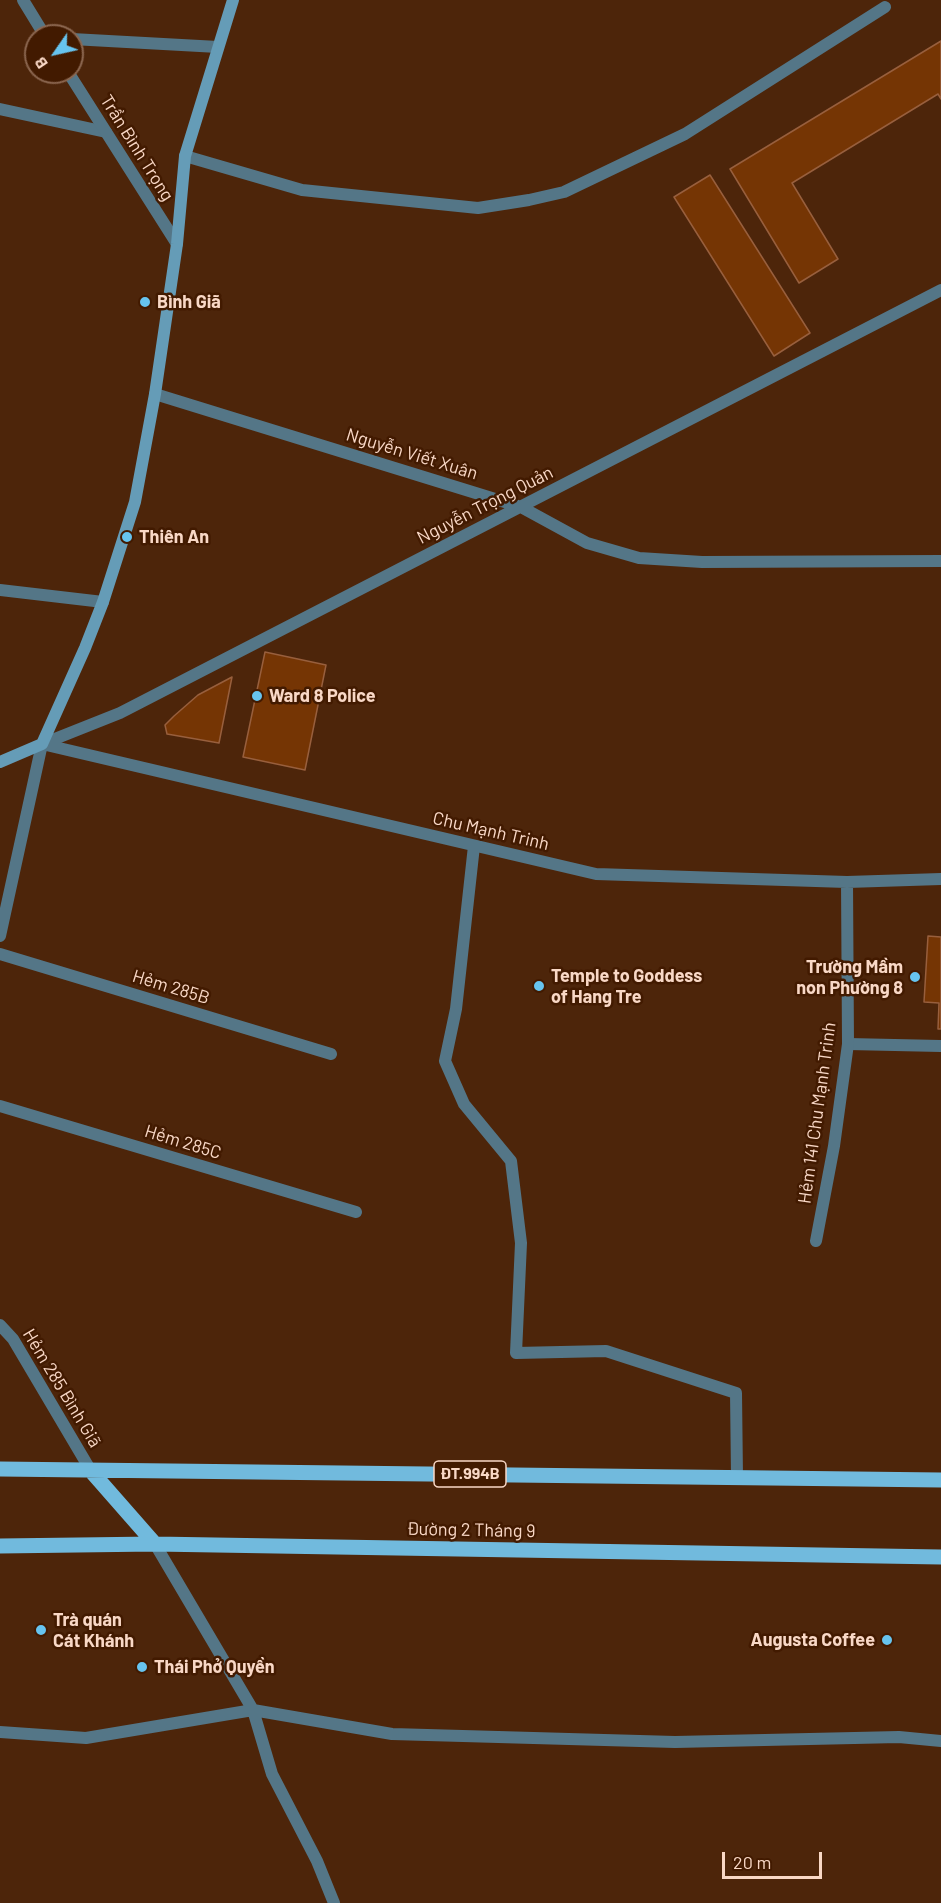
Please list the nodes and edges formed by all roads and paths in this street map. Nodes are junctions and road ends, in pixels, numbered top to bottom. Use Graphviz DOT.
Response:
graph roads {
  1 [pos="23,0"];
  2 [pos="233,0"];
  3 [pos="885,7"];
  4 [pos="38,24"];
  5 [pos="84,40"];
  6 [pos="218,47"];
  7 [pos="76,84"];
  8 [pos="0,109"];
  9 [pos="106,132"];
  10 [pos="185,156"];
  11 [pos="177,244"];
  12 [pos="941,290"];
  13 [pos="155,394"];
  14 [pos="521,507"];
  15 [pos="941,561"];
  16 [pos="0,590"];
  17 [pos="103,602"];
  18 [pos="42,744"];
  19 [pos="0,762"];
  20 [pos="474,846"];
  21 [pos="941,879"];
  22 [pos="847,882"];
  23 [pos="0,936"];
  24 [pos="0,954"];
  25 [pos="848,1044"];
  26 [pos="941,1046"];
  27 [pos="331,1054"];
  28 [pos="0,1106"];
  29 [pos="356,1212"];
  30 [pos="816,1240"];
  31 [pos="0,1325"];
  32 [pos="0,1469"];
  33 [pos="91,1471"];
  34 [pos="737,1477"];
  35 [pos="941,1480"];
  36 [pos="154,1544"];
  37 [pos="0,1546"];
  38 [pos="941,1557"];
  39 [pos="253,1710"];
  40 [pos="0,1732"];
  41 [pos="941,1741"];
  42 [pos="334,1903"];
  1 -- 4 [label="street"];
  2 -- 6 [label="street"];
  3 -- 10 [label="street"];
  5 -- 6 [label="street"];
  6 -- 10 [label="street"];
  7 -- 9 [label="street, Trần Bình Trọng"];
  8 -- 9 [label="street"];
  9 -- 11 [label="street, Trần Bình Trọng"];
  10 -- 11 [label="street"];
  11 -- 13 [label="street"];
  12 -- 14 [label="street, Nguyễn Trọng Quản"];
  13 -- 14 [label="street, Nguyễn Viết Xuân"];
  13 -- 17 [label="street"];
  14 -- 15 [label="street, Nguyễn Viết Xuân"];
  14 -- 18 [label="street, Nguyễn Trọng Quản"];
  16 -- 17 [label="street"];
  17 -- 18 [label="street"];
  18 -- 19 [label="street"];
  18 -- 20 [label="street, Chu Mạnh Trinh"];
  18 -- 23 [label="street"];
  20 -- 22 [label="street, Chu Mạnh Trinh"];
  20 -- 34 [label="street"];
  21 -- 22 [label="street, Chu Mạnh Trinh"];
  22 -- 25 [label="street, Hẻm 141 Chu Mạnh Trinh"];
  24 -- 27 [label="street, Hẻm 285B"];
  25 -- 26 [label="street"];
  25 -- 30 [label="street, Hẻm 141 Chu Mạnh Trinh"];
  28 -- 29 [label="street, Hẻm 285C"];
  31 -- 33 [label="street, Hẻm 285 Bình Giã"];
  32 -- 33 [label="main road, ĐT.994B"];
  33 -- 34 [label="main road, ĐT.994B"];
  33 -- 36 [label="main road"];
  34 -- 35 [label="main road, ĐT.994B"];
  36 -- 37 [label="main road, Đường 2 Tháng 9"];
  36 -- 38 [label="main road, Đường 2 Tháng 9"];
  36 -- 39 [label="street"];
  39 -- 40 [label="street"];
  39 -- 41 [label="street"];
  39 -- 42 [label="street"];
}
